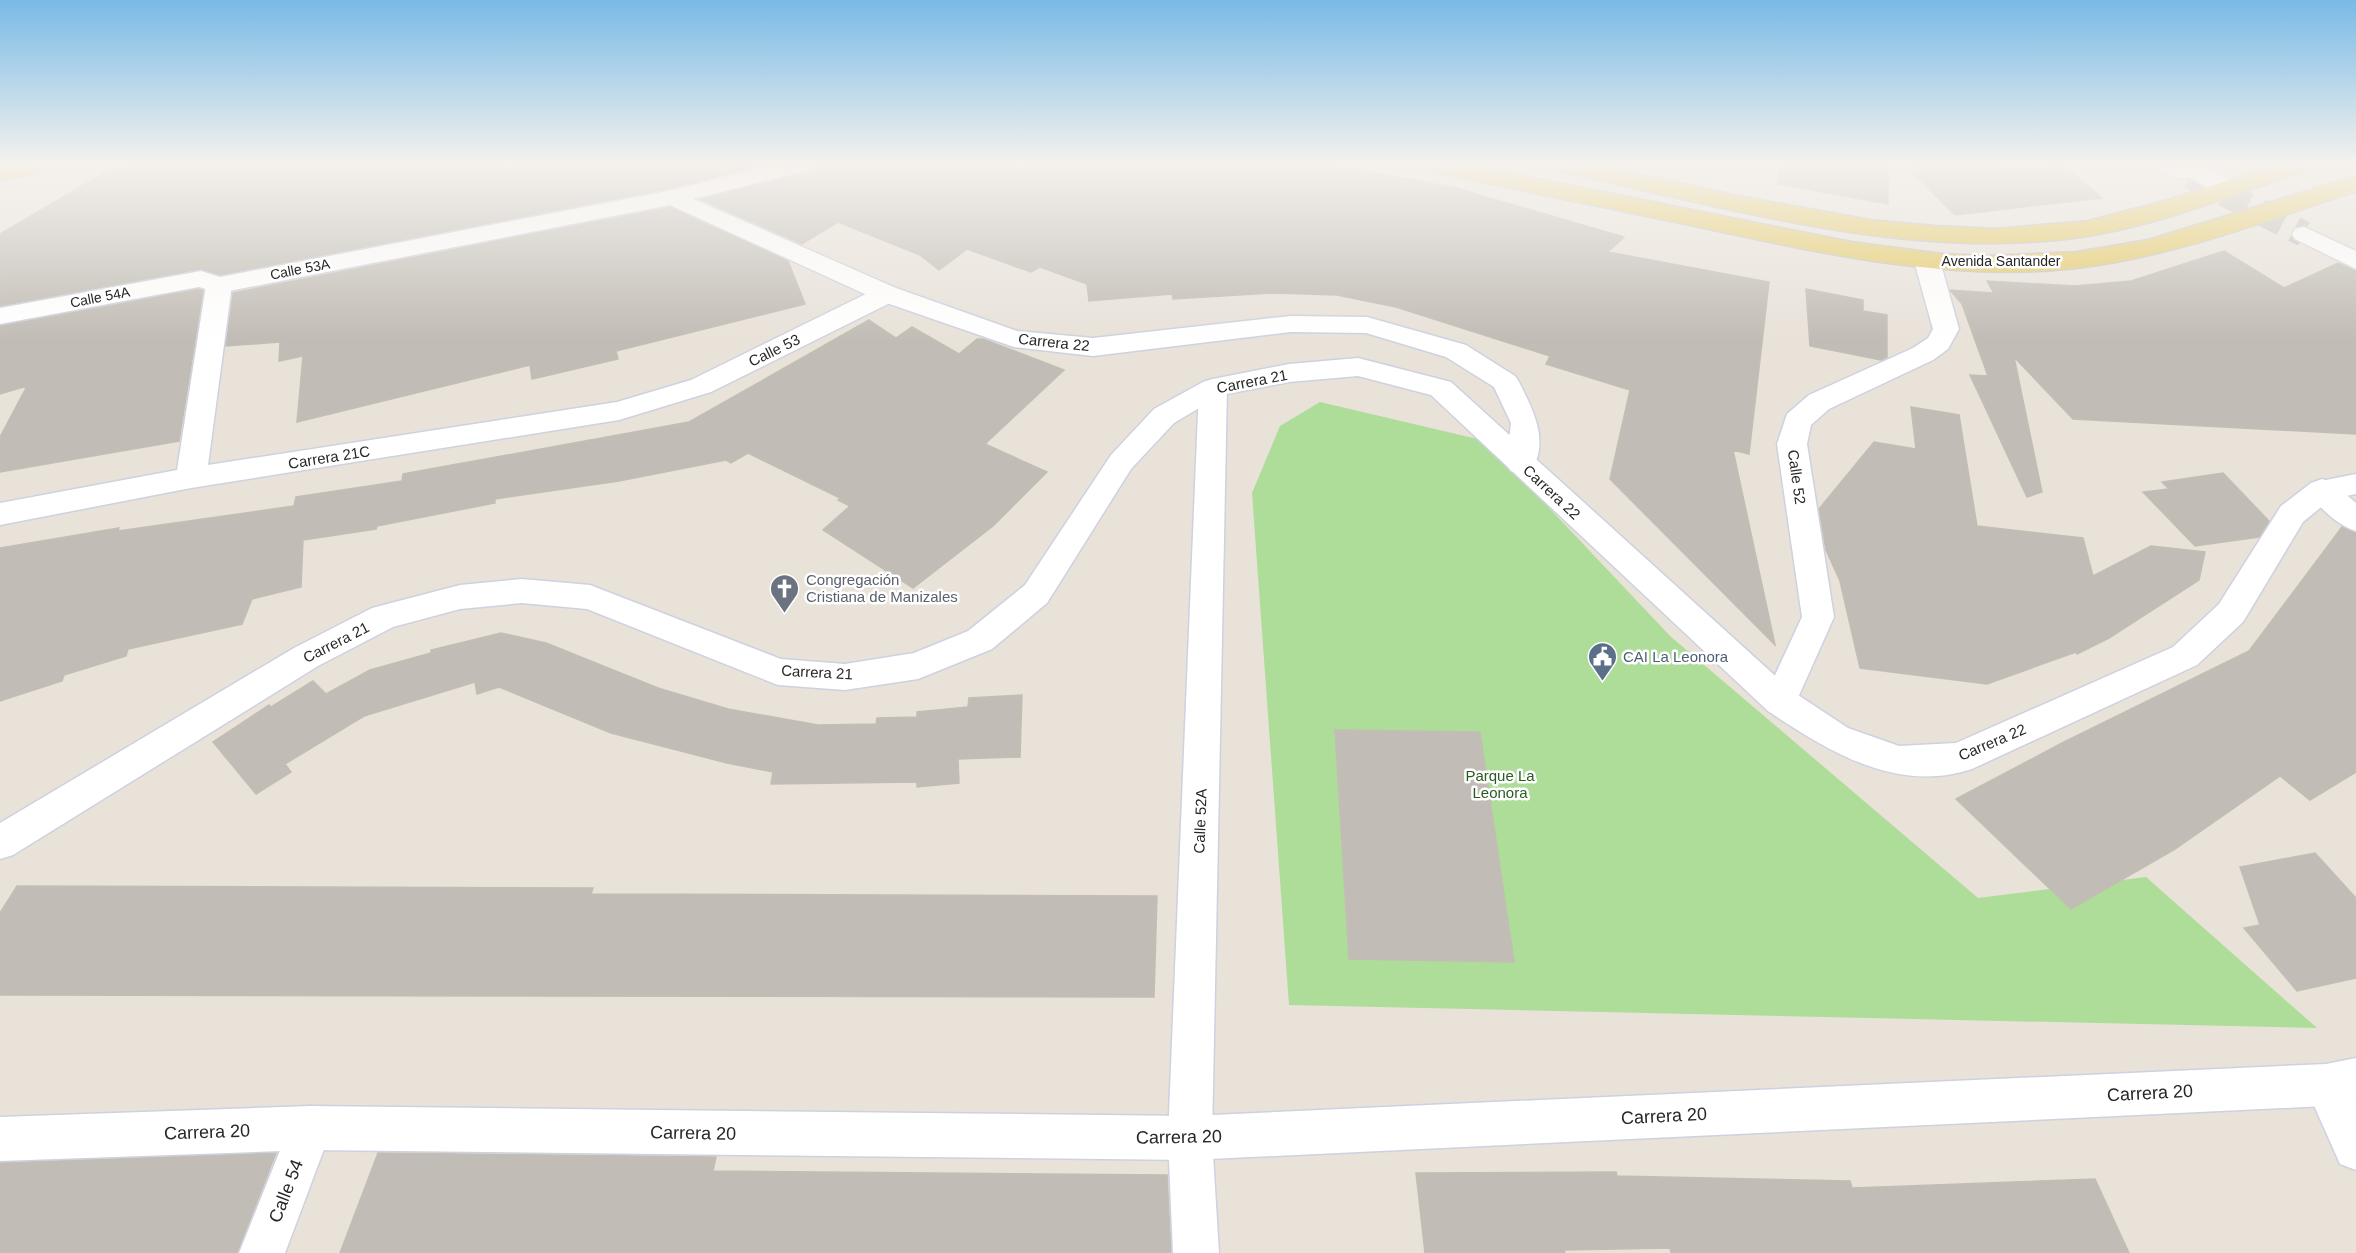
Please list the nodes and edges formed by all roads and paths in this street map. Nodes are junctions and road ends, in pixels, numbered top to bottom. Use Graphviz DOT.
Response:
graph roads {
  1 [pos="535,222"];
  2 [pos="730,222"];
  3 [pos="1710,222"];
  4 [pos="1850,222"];
  5 [pos="2106,222"];
  6 [pos="2236,222"];
  7 [pos="2304,234"];
  8 [pos="1927,261"];
  9 [pos="2356,261"];
  10 [pos="210,282"];
  11 [pos="887,294"];
  12 [pos="0,316"];
  13 [pos="1213,388"];
  14 [pos="659,400"];
  15 [pos="1521,464"];
  16 [pos="191,478"];
  17 [pos="2356,484"];
  18 [pos="2322,490"];
  19 [pos="0,514"];
  20 [pos="2356,520"];
  21 [pos="1780,701"];
  22 [pos="0,843"];
  23 [pos="2341,1082"];
  24 [pos="310,1128"];
  25 [pos="1190,1138"];
  26 [pos="0,1139"];
  27 [pos="2356,1148"];
  28 [pos="262,1253"];
  29 [pos="1196,1253"];
  1 -- 10 [label="street, Calle 53A"];
  2 -- 11 [label="street, Carrera 22"];
  3 -- 8 [label="main road, Avenida Santander"];
  4 -- 5 [label="main road, Avenida Santander"];
  6 -- 8 [label="main road, Avenida Santander"];
  7 -- 9 [label="street"];
  8 -- 21 [label="street, Calle 52"];
  10 -- 12 [label="street, Calle 54A"];
  10 -- 16 [label="street"];
  11 -- 14 [label="street, Calle 53"];
  11 -- 15 [label="street, Carrera 22"];
  13 -- 15 [label="street, Carrera 21"];
  13 -- 22 [label="street, Carrera 21"];
  13 -- 25 [label="street, Calle 52A"];
  14 -- 16 [label="street, Carrera 21C"];
  15 -- 21 [label="street, Carrera 22"];
  16 -- 19 [label="street, Carrera 21C"];
  17 -- 18 [label="street, Carrera 22"];
  18 -- 20 [label="street"];
  18 -- 21 [label="street, Carrera 22"];
  23 -- 25 [label="street, Carrera 20"];
  23 -- 27 [label="street"];
  24 -- 25 [label="street, Carrera 20"];
  24 -- 26 [label="street, Carrera 20"];
  24 -- 28 [label="street, Calle 54"];
  25 -- 29 [label="street, Calle 52A"];
}
